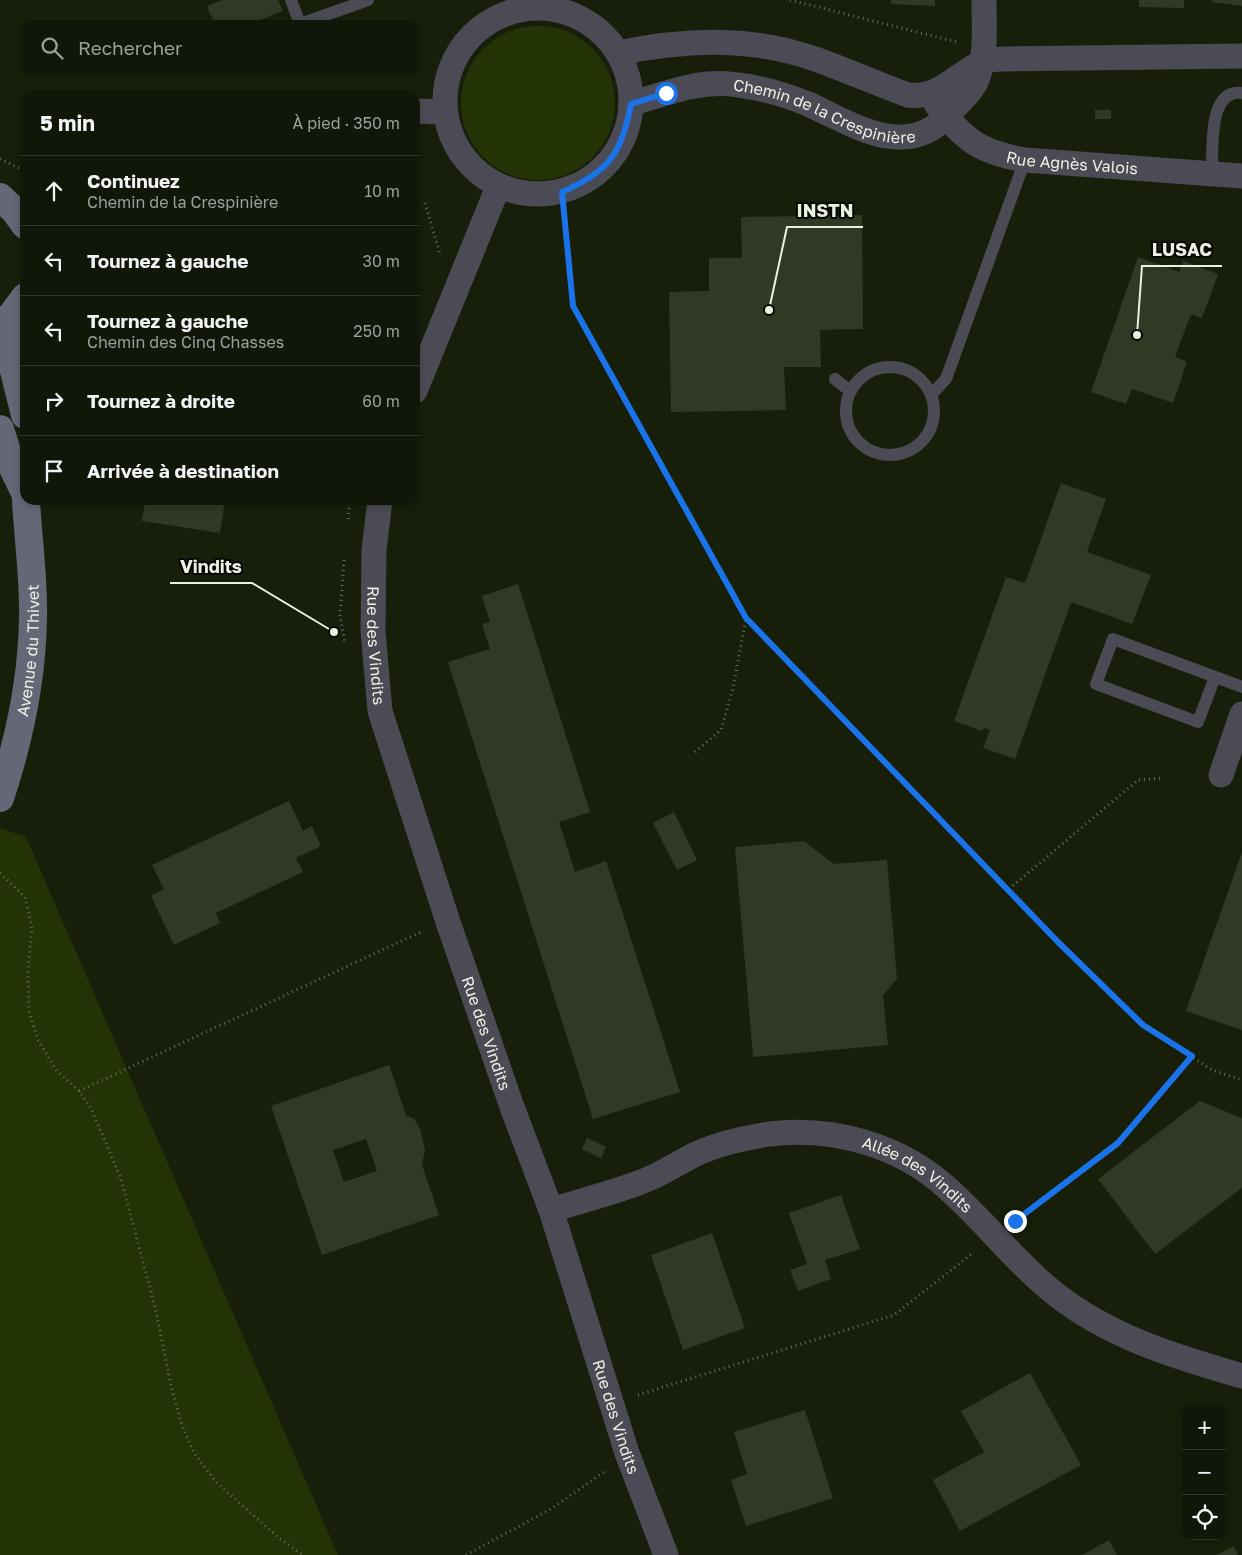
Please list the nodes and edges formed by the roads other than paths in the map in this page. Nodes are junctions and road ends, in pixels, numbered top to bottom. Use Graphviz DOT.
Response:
graph roads {
  1 [pos="291,0"];
  2 [pos="368,0"];
  3 [pos="984,0"];
  4 [pos="515,5"];
  5 [pos="298,20"];
  6 [pos="311,20"];
  7 [pos="618,53"];
  8 [pos="1242,56"];
  9 [pos="983,61"];
  10 [pos="1242,93"];
  11 [pos="928,94"];
  12 [pos="631,104"];
  13 [pos="420,110"];
  14 [pos="444,112"];
  15 [pos="946,118"];
  16 [pos="1025,160"];
  17 [pos="1212,174"];
  18 [pos="1242,176"];
  19 [pos="498,187"];
  20 [pos="0,197"];
  21 [pos="20,202"];
  22 [pos="20,218"];
  23 [pos="12,312"];
  24 [pos="420,378"];
  25 [pos="835,378"];
  26 [pos="850,391"];
  27 [pos="20,395"];
  28 [pos="931,395"];
  29 [pos="0,429"];
  30 [pos="20,483"];
  31 [pos="26,505"];
  32 [pos="379,505"];
  33 [pos="1214,677"];
  34 [pos="1242,687"];
  35 [pos="1242,714"];
  36 [pos="1221,775"];
  37 [pos="0,798"];
  38 [pos="551,1210"];
  39 [pos="1242,1376"];
  40 [pos="666,1555"];
  1 -- 5 [label="lane"];
  2 -- 6 [label="lane"];
  3 -- 9 [label="street, Chemin de la Crespinière"];
  4 -- 7 [label="street"];
  4 -- 14 [label="street"];
  7 -- 11 [label="street"];
  7 -- 12 [label="street"];
  8 -- 9 [label="street"];
  9 -- 11 [label="street"];
  9 -- 15 [label="street, Chemin de la Crespinière"];
  10 -- 17 [label="lane"];
  11 -- 15 [label="street, Rue Agnès Valois"];
  12 -- 15 [label="street, Chemin de la Crespinière"];
  12 -- 19 [label="street"];
  13 -- 14 [label="street"];
  14 -- 19 [label="street"];
  15 -- 16 [label="street, Rue Agnès Valois"];
  16 -- 17 [label="street, Rue Agnès Valois"];
  16 -- 28 [label="lane"];
  17 -- 18 [label="street, Rue Agnès Valois"];
  19 -- 24 [label="street"];
  20 -- 21 [label="street"];
  20 -- 22 [label="main road"];
  23 -- 27 [label="main road"];
  25 -- 26 [label="lane"];
  26 -- 28 [label="lane"];
  26 -- 28 [label="lane"];
  29 -- 30 [label="main road"];
  31 -- 37 [label="main road, Avenue du Thivet"];
  32 -- 38 [label="street, Rue des Vindits"];
  33 -- 33 [label="lane"];
  33 -- 34 [label="lane"];
  35 -- 36 [label="street"];
  38 -- 39 [label="street, Allée des Vindits"];
  38 -- 40 [label="street, Rue des Vindits"];
}
